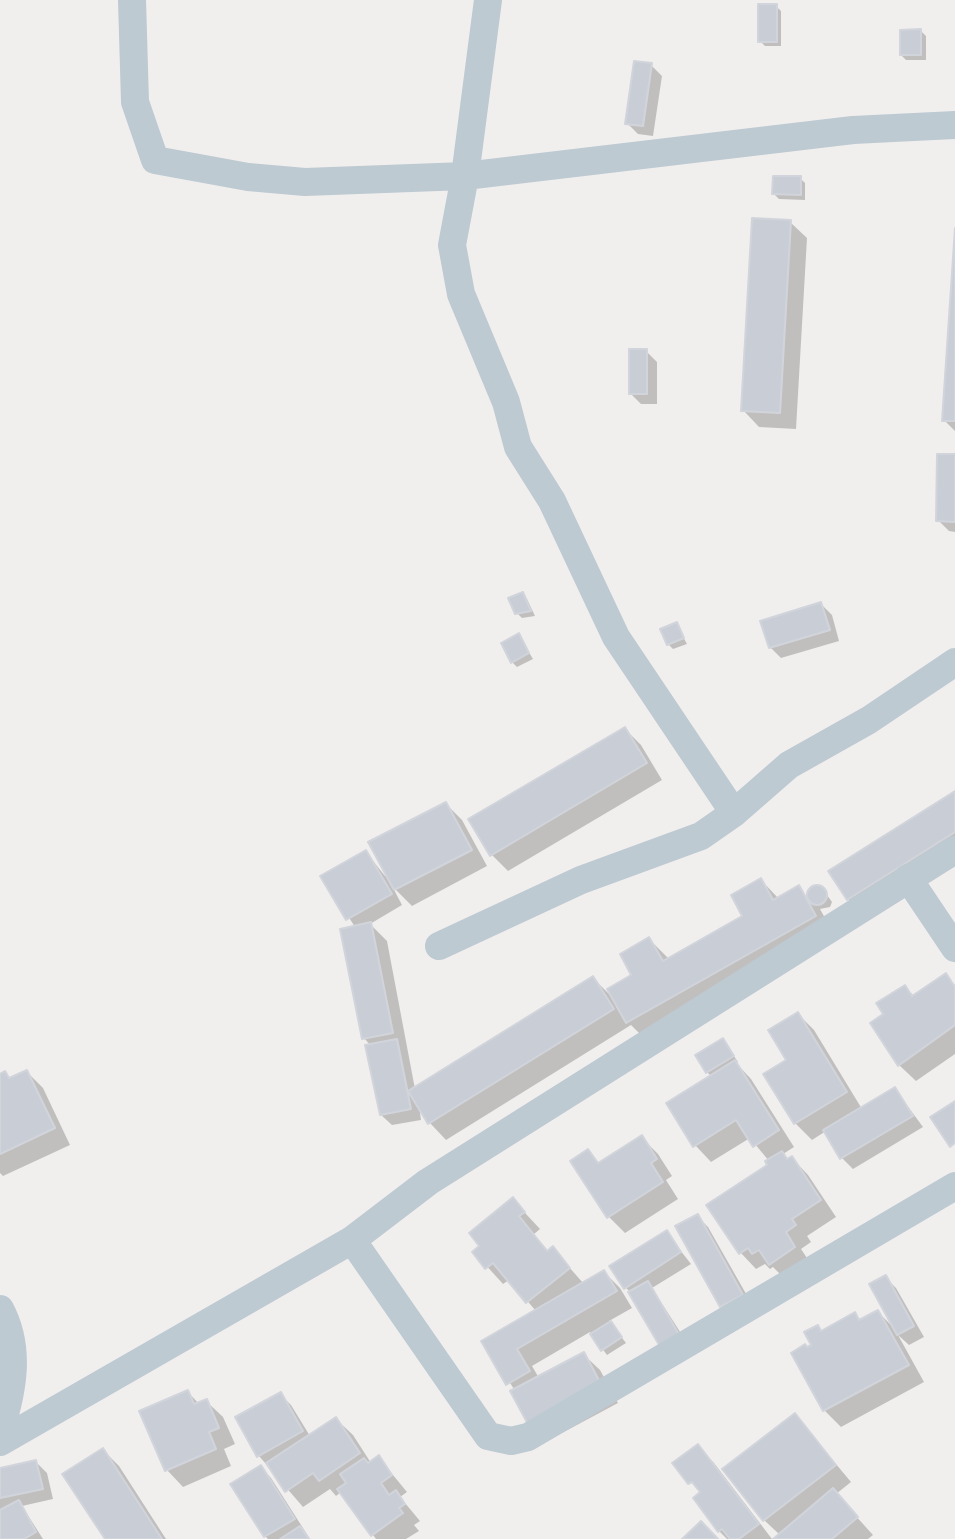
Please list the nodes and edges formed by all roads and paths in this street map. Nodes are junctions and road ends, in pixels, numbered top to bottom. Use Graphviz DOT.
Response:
graph roads {
  1 [pos="132,0"];
  2 [pos="488,0"];
  3 [pos="955,125"];
  4 [pos="465,176"];
  5 [pos="955,662"];
  6 [pos="734,813"];
  7 [pos="955,850"];
  8 [pos="908,878"];
  9 [pos="439,946"];
  10 [pos="955,948"];
  11 [pos="955,1186"];
  12 [pos="352,1240"];
  13 [pos="0,1309"];
  14 [pos="0,1431"];
  15 [pos="0,1442"];
  1 -- 4 [label="street"];
  2 -- 4 [label="street"];
  3 -- 4 [label="street"];
  4 -- 6 [label="street"];
  5 -- 6 [label="street"];
  6 -- 9 [label="street"];
  7 -- 8 [label="street"];
  8 -- 10 [label="street"];
  8 -- 12 [label="street"];
  11 -- 12 [label="street"];
  12 -- 15 [label="street"];
  13 -- 14 [label="street"];
}
